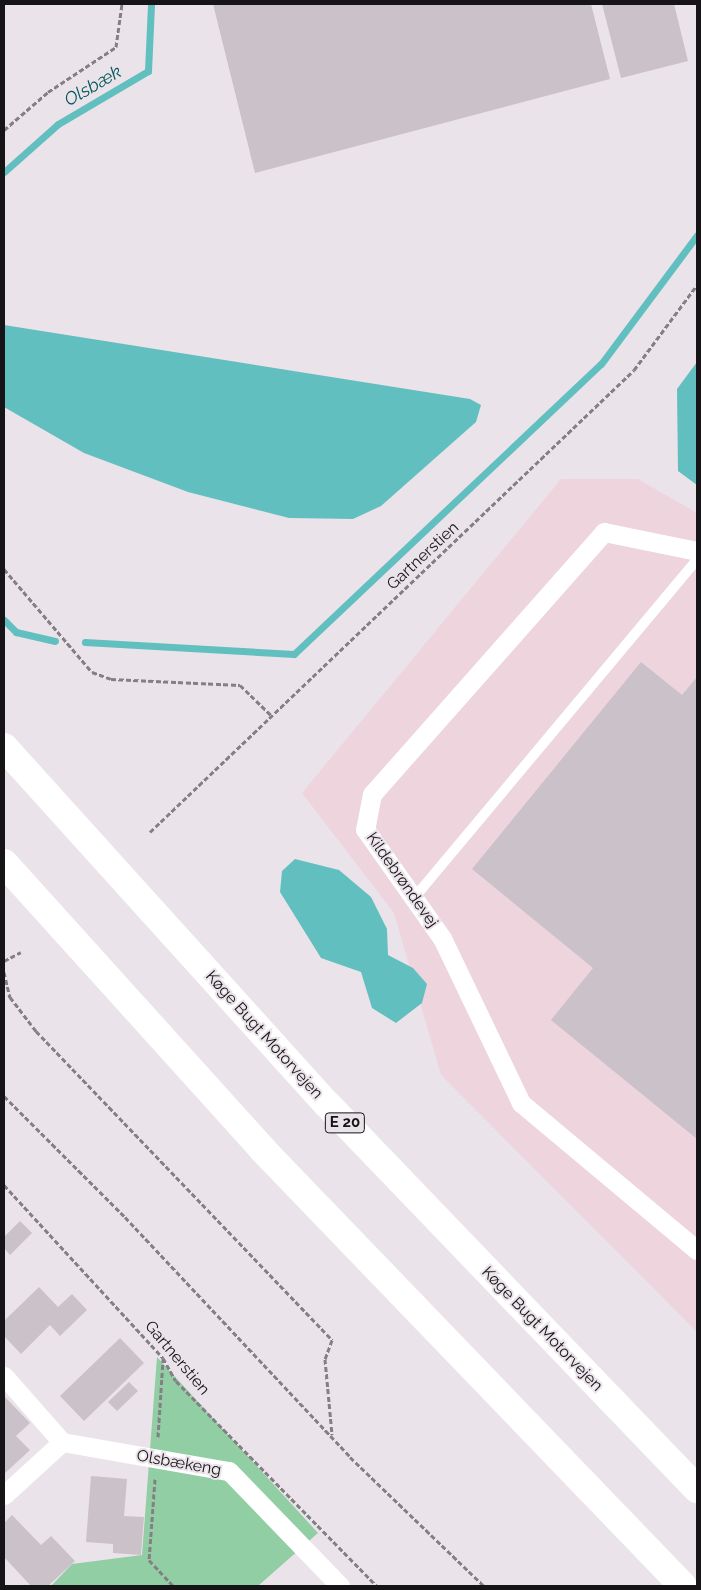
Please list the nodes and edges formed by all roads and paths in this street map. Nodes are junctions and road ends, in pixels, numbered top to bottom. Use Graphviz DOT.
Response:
graph roads {
  1 [pos="122,4"];
  2 [pos="4,130"];
  3 [pos="697,285"];
  4 [pos="697,551"];
  5 [pos="697,560"];
  6 [pos="4,570"];
  7 [pos="272,716"];
  8 [pos="4,747"];
  9 [pos="150,832"];
  10 [pos="4,863"];
  11 [pos="414,898"];
  12 [pos="21,952"];
  13 [pos="4,961"];
  14 [pos="4,972"];
  15 [pos="4,1096"];
  16 [pos="4,1185"];
  17 [pos="697,1250"];
  18 [pos="4,1376"];
  19 [pos="332,1436"];
  20 [pos="62,1442"];
  21 [pos="697,1489"];
  22 [pos="4,1495"];
  23 [pos="340,1586"];
  24 [pos="376,1586"];
  25 [pos="484,1586"];
  26 [pos="683,1586"];
  1 -- 2 [label="path"];
  3 -- 7 [label="path, Gartnerstien"];
  4 -- 11 [label="street, Kildebrøndevej"];
  5 -- 11 [label="lane"];
  6 -- 7 [label="path"];
  7 -- 9 [label="path, Gartnerstien"];
  8 -- 21 [label="highway, Køge Bugt Motorvejen / E 20"];
  10 -- 26 [label="highway"];
  11 -- 17 [label="street, Kildebrøndevej"];
  12 -- 13 [label="path"];
  14 -- 19 [label="path"];
  15 -- 19 [label="path"];
  16 -- 24 [label="path, Gartnerstien"];
  18 -- 20 [label="street"];
  19 -- 25 [label="path"];
  20 -- 22 [label="street"];
  20 -- 23 [label="street, Olsbækeng"];
}
